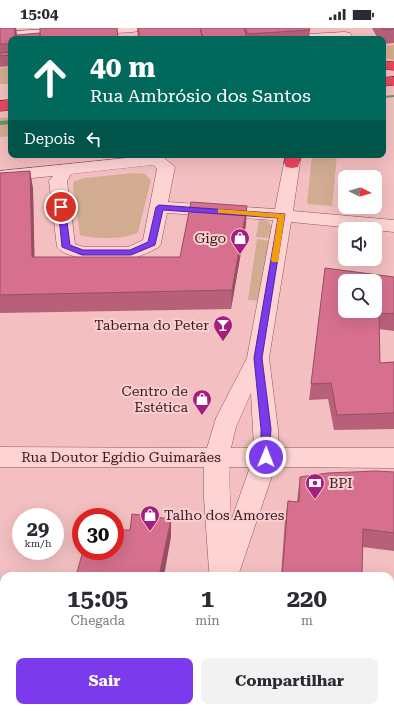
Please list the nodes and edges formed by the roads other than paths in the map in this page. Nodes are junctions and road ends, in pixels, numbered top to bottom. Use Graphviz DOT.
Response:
graph roads {
  1 [pos="132,28"];
  2 [pos="106,29"];
  3 [pos="344,34"];
  4 [pos="38,36"];
  5 [pos="327,36"];
  6 [pos="292,158"];
  7 [pos="66,169"];
  8 [pos="0,176"];
  9 [pos="159,207"];
  10 [pos="282,216"];
  11 [pos="394,226"];
  12 [pos="258,358"];
  13 [pos="0,457"];
  14 [pos="242,457"];
  15 [pos="394,458"];
  16 [pos="224,572"];
  17 [pos="225,572"];
  1 -- 2 [label="street"];
  2 -- 4 [label="street"];
  3 -- 5 [label="street"];
  6 -- 10 [label="street"];
  7 -- 8 [label="street"];
  7 -- 9 [label="street"];
  7 -- 9 [label="street"];
  9 -- 10 [label="street"];
  10 -- 11 [label="street"];
  10 -- 12 [label="street"];
  12 -- 14 [label="street"];
  12 -- 14 [label="street"];
  13 -- 14 [label="street, Rua Doutor Egídio Guimarães"];
  14 -- 15 [label="street, Rua Doutor Egídio Guimarães"];
  14 -- 16 [label="street"];
  14 -- 17 [label="street"];
}
